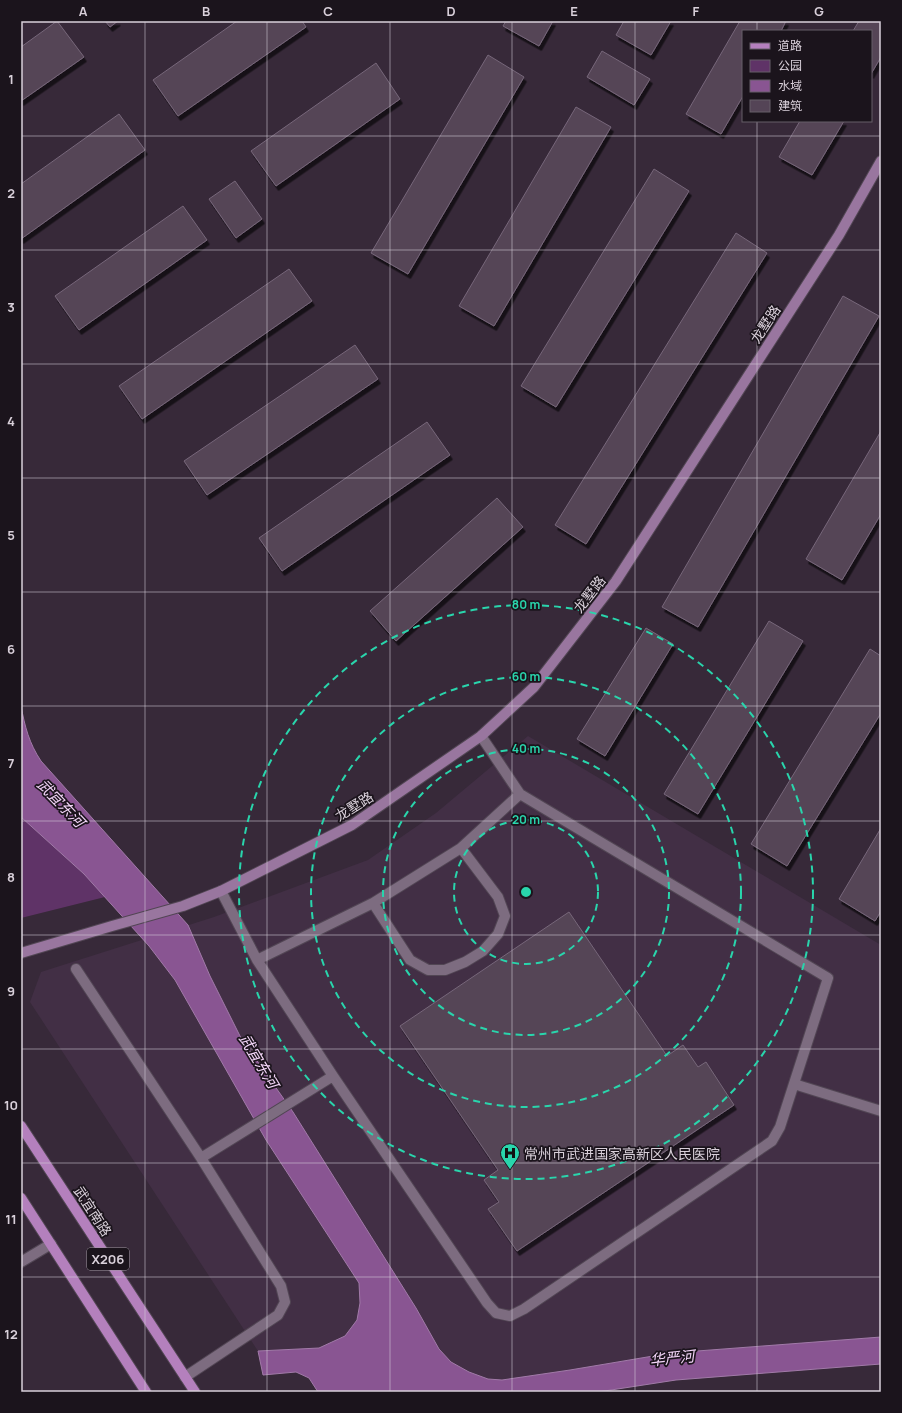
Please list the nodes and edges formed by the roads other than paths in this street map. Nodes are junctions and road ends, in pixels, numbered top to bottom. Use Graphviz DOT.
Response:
graph roads {
  1 [pos="881,161"];
  2 [pos="481,736"];
  3 [pos="520,794"];
  4 [pos="461,848"];
  5 [pos="221,891"];
  6 [pos="373,903"];
  7 [pos="21,954"];
  8 [pos="257,960"];
  9 [pos="76,969"];
  10 [pos="333,1076"];
  11 [pos="794,1084"];
  12 [pos="881,1111"];
  13 [pos="21,1126"];
  14 [pos="201,1158"];
  15 [pos="21,1198"];
  16 [pos="51,1244"];
  17 [pos="21,1262"];
  18 [pos="185,1377"];
  19 [pos="146,1392"];
  20 [pos="195,1392"];
  1 -- 2 [label="street, 龙墅路"];
  2 -- 3 [label="lane"];
  2 -- 5 [label="street, 龙墅路"];
  3 -- 4 [label="lane"];
  3 -- 11 [label="lane"];
  4 -- 6 [label="lane"];
  4 -- 6 [label="lane"];
  5 -- 7 [label="street, 龙墅路"];
  5 -- 8 [label="lane"];
  6 -- 8 [label="lane"];
  8 -- 10 [label="lane"];
  9 -- 14 [label="lane"];
  10 -- 11 [label="lane"];
  10 -- 14 [label="lane"];
  11 -- 12 [label="lane"];
  13 -- 18 [label="main road, 武宜南路 / X206"];
  14 -- 18 [label="lane"];
  15 -- 16 [label="main road, X206"];
  16 -- 17 [label="lane"];
  16 -- 19 [label="main road, X206"];
  18 -- 20 [label="main road, 武宜南路 / X206"];
}
